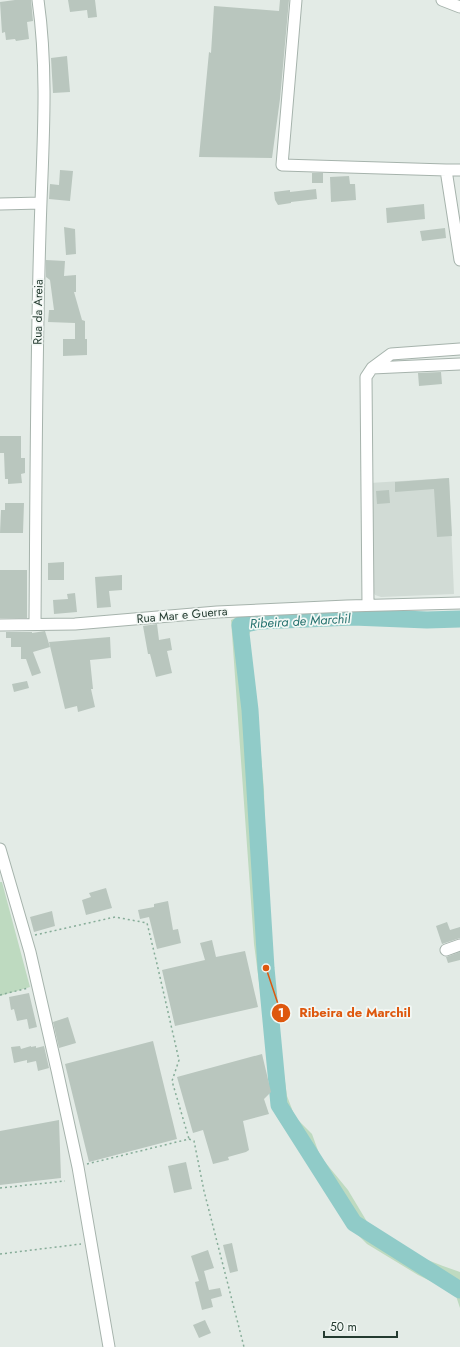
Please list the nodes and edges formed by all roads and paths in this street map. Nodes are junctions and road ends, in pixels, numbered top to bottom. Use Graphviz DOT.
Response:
graph roads {
  1 [pos="38,0"];
  2 [pos="296,0"];
  3 [pos="442,0"];
  4 [pos="460,7"];
  5 [pos="446,170"];
  6 [pos="460,170"];
  7 [pos="41,203"];
  8 [pos="0,204"];
  9 [pos="460,260"];
  10 [pos="460,349"];
  11 [pos="460,364"];
  12 [pos="372,368"];
  13 [pos="460,603"];
  14 [pos="368,605"];
  15 [pos="36,624"];
  16 [pos="0,625"];
  17 [pos="0,849"];
  18 [pos="26,937"];
  19 [pos="460,945"];
  20 [pos="446,950"];
  21 [pos="38,986"];
  22 [pos="0,995"];
  23 [pos="189,1139"];
  24 [pos="78,1167"];
  25 [pos="65,1181"];
  26 [pos="0,1188"];
  27 [pos="90,1243"];
  28 [pos="0,1254"];
  29 [pos="109,1347"];
  30 [pos="244,1347"];
  1 -- 7 [label="street, Rua da Areia"];
  2 -- 5 [label="street"];
  3 -- 4 [label="street"];
  5 -- 6 [label="street"];
  5 -- 9 [label="street"];
  7 -- 8 [label="street"];
  7 -- 15 [label="street, Rua da Areia"];
  10 -- 12 [label="street"];
  11 -- 12 [label="street"];
  12 -- 14 [label="street"];
  13 -- 14 [label="street, Rua Mar e Guerra"];
  14 -- 15 [label="street, Rua Mar e Guerra"];
  15 -- 16 [label="street, Rua Mar e Guerra"];
  17 -- 18 [label="street"];
  18 -- 21 [label="street"];
  18 -- 23 [label="path"];
  19 -- 20 [label="street"];
  21 -- 22 [label="path"];
  21 -- 24 [label="street"];
  23 -- 24 [label="path"];
  23 -- 30 [label="path"];
  24 -- 27 [label="street"];
  25 -- 26 [label="path"];
  27 -- 28 [label="path"];
  27 -- 29 [label="street"];
}
